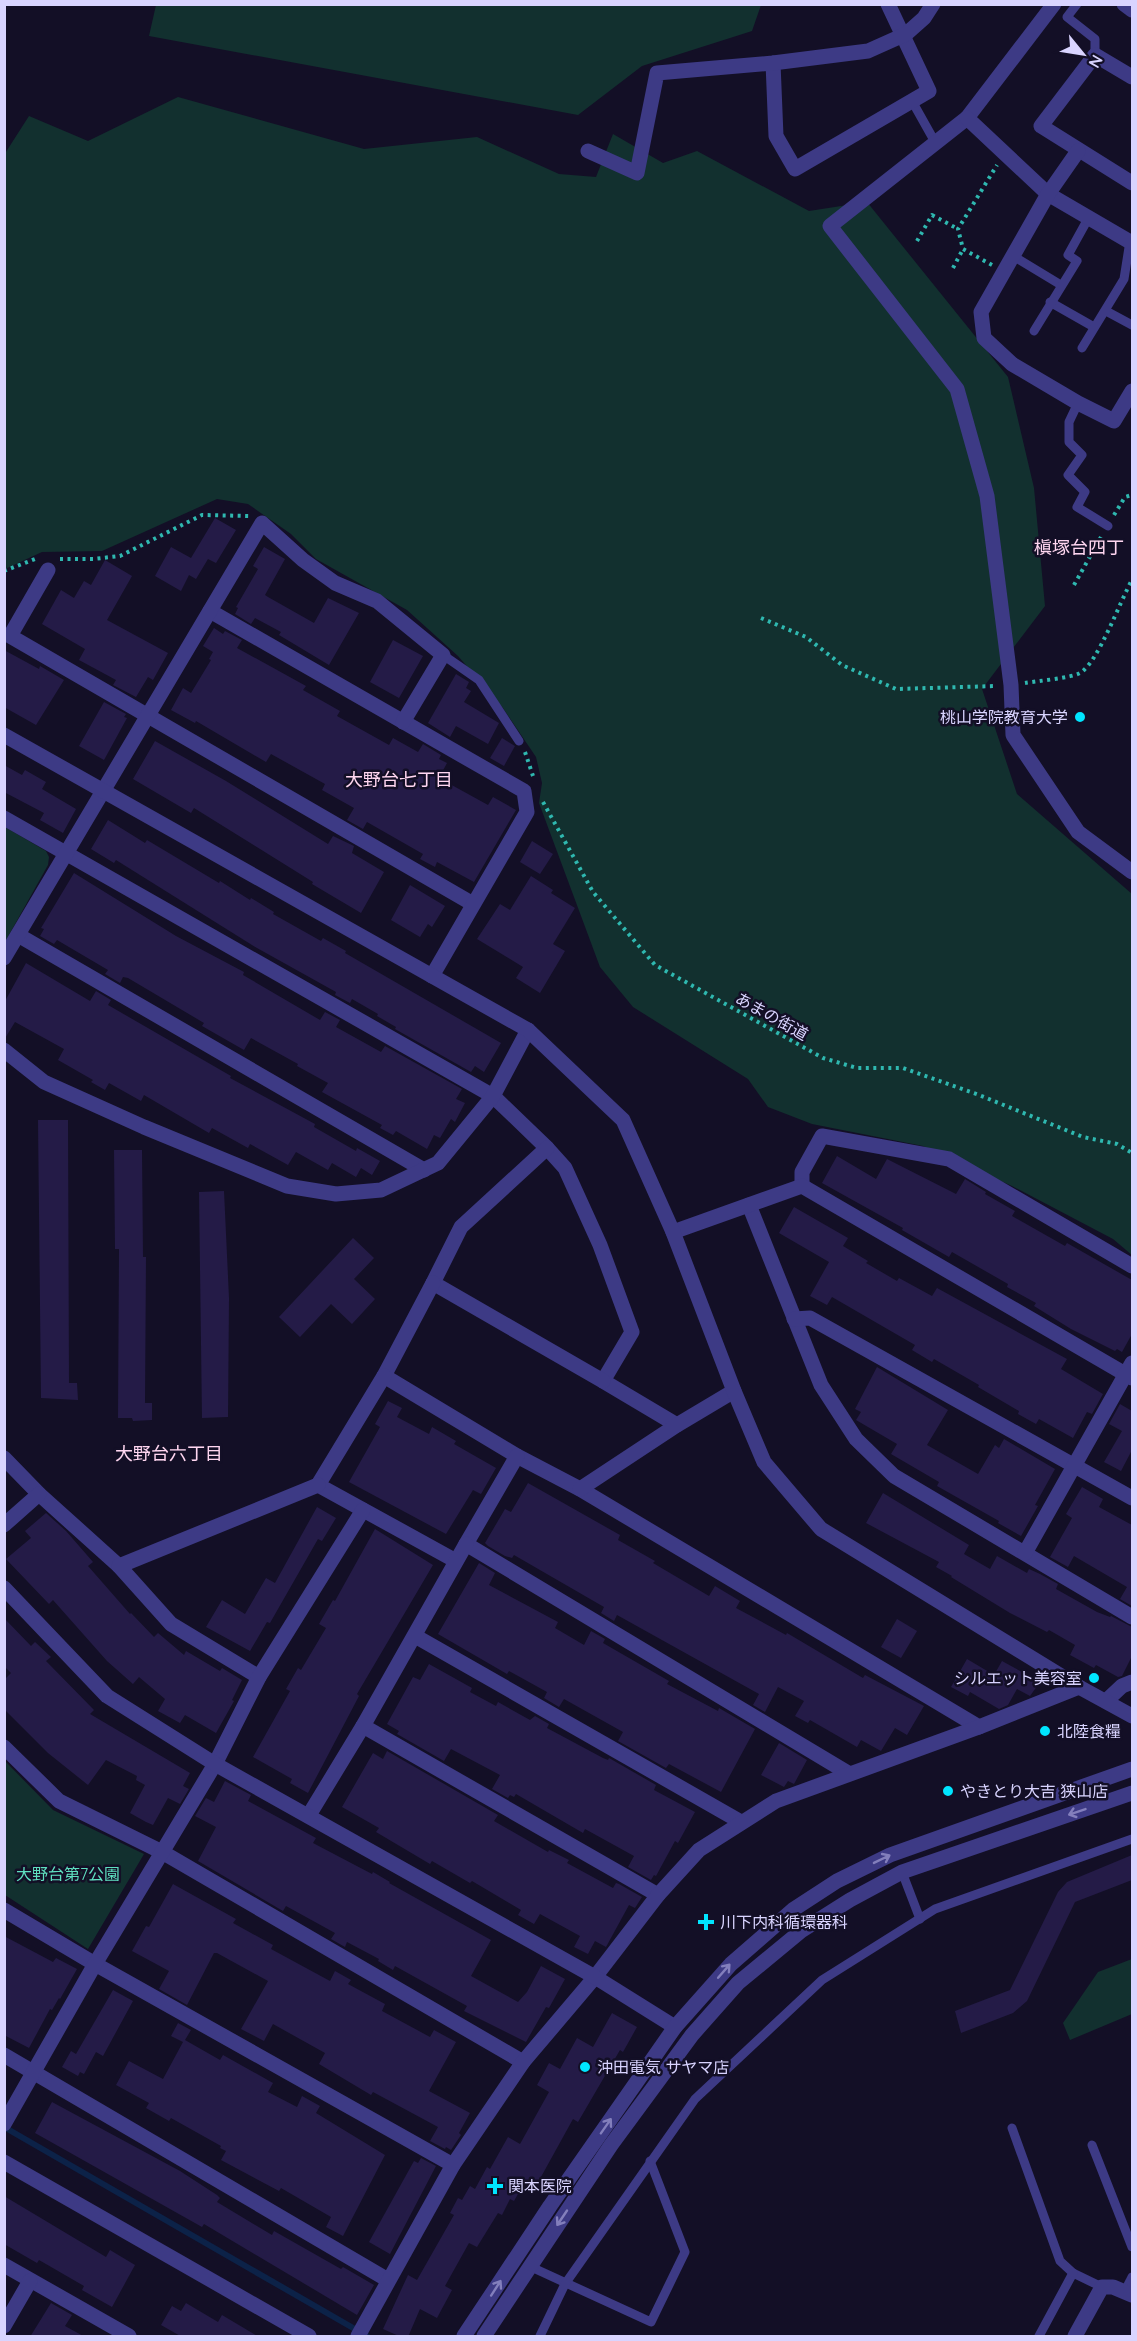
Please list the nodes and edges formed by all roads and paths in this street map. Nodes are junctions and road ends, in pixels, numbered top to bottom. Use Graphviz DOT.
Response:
graph roads {
  1 [pos="888,4"];
  2 [pos="933,4"];
  3 [pos="1054,4"];
  4 [pos="1077,4"];
  5 [pos="1124,4"];
  6 [pos="1132,10"];
  7 [pos="903,36"];
  8 [pos="1095,55"];
  9 [pos="773,63"];
  10 [pos="1132,78"];
  11 [pos="912,101"];
  12 [pos="967,118"];
  13 [pos="935,142"];
  14 [pos="588,151"];
  15 [pos="1078,151"];
  16 [pos="1004,154"];
  17 [pos="1132,183"];
  18 [pos="1048,194"];
  19 [pos="1089,217"];
  20 [pos="958,229"];
  21 [pos="917,242"];
  22 [pos="1131,242"];
  23 [pos="963,249"];
  24 [pos="1012,256"];
  25 [pos="953,268"];
  26 [pos="1003,271"];
  27 [pos="1061,285"];
  28 [pos="1050,302"];
  29 [pos="1106,310"];
  30 [pos="1132,325"];
  31 [pos="1094,327"];
  32 [pos="1034,331"];
  33 [pos="1082,348"];
  34 [pos="1132,391"];
  35 [pos="1078,403"];
  36 [pos="262,523"];
  37 [pos="1108,526"];
  38 [pos="36,558"];
  39 [pos="59,559"];
  40 [pos="48,570"];
  41 [pos="4,571"];
  42 [pos="1132,580"];
  43 [pos="210,611"];
  44 [pos="761,618"];
  45 [pos="442,656"];
  46 [pos="1011,685"];
  47 [pos="147,716"];
  48 [pos="403,722"];
  49 [pos="4,735"];
  50 [pos="519,741"];
  51 [pos="535,785"];
  52 [pos="102,790"];
  53 [pos="539,793"];
  54 [pos="4,818"];
  55 [pos="67,855"];
  56 [pos="1132,872"];
  57 [pos="473,904"];
  58 [pos="18,935"];
  59 [pos="4,958"];
  60 [pos="432,976"];
  61 [pos="528,1030"];
  62 [pos="4,1050"];
  63 [pos="493,1096"];
  64 [pos="547,1148"];
  65 [pos="1132,1153"];
  66 [pos="424,1170"];
  67 [pos="802,1186"];
  68 [pos="749,1205"];
  69 [pos="673,1232"];
  70 [pos="1132,1266"];
  71 [pos="433,1283"];
  72 [pos="794,1319"];
  73 [pos="1130,1372"];
  74 [pos="384,1376"];
  75 [pos="603,1381"];
  76 [pos="734,1391"];
  77 [pos="677,1425"];
  78 [pos="516,1456"];
  79 [pos="4,1458"];
  80 [pos="1075,1465"];
  81 [pos="318,1485"];
  82 [pos="580,1490"];
  83 [pos="39,1494"];
  84 [pos="1132,1498"];
  85 [pos="363,1510"];
  86 [pos="4,1525"];
  87 [pos="466,1544"];
  88 [pos="1025,1553"];
  89 [pos="456,1561"];
  90 [pos="119,1566"];
  91 [pos="4,1588"];
  92 [pos="1132,1617"];
  93 [pos="415,1636"];
  94 [pos="259,1677"];
  95 [pos="1132,1682"];
  96 [pos="1079,1688"];
  97 [pos="1106,1701"];
  98 [pos="1132,1716"];
  99 [pos="363,1726"];
  100 [pos="979,1727"];
  101 [pos="4,1747"];
  102 [pos="215,1764"];
  103 [pos="1132,1769"];
  104 [pos="848,1773"];
  105 [pos="1132,1793"];
  106 [pos="309,1815"];
  107 [pos="741,1821"];
  108 [pos="1132,1839"];
  109 [pos="162,1852"];
  110 [pos="902,1872"];
  111 [pos="658,1895"];
  112 [pos="4,1910"];
  113 [pos="920,1919"];
  114 [pos="95,1964"];
  115 [pos="595,1977"];
  116 [pos="675,2027"];
  117 [pos="4,2055"];
  118 [pos="523,2062"];
  119 [pos="32,2073"];
  120 [pos="5,2123"];
  121 [pos="1012,2128"];
  122 [pos="1092,2145"];
  123 [pos="650,2161"];
  124 [pos="4,2162"];
  125 [pos="453,2165"];
  126 [pos="1132,2247"];
  127 [pos="4,2265"];
  128 [pos="529,2266"];
  129 [pos="1073,2273"];
  130 [pos="1132,2277"];
  131 [pos="388,2280"];
  132 [pos="30,2281"];
  133 [pos="566,2284"];
  134 [pos="1102,2287"];
  135 [pos="1129,2293"];
  136 [pos="4,2326"];
  137 [pos="362,2330"];
  138 [pos="122,2335"];
  139 [pos="309,2337"];
  140 [pos="464,2337"];
  141 [pos="484,2337"];
  142 [pos="540,2337"];
  143 [pos="1039,2337"];
  144 [pos="1076,2337"];
  1 -- 7 [label="street"];
  2 -- 7 [label="street"];
  3 -- 12 [label="street"];
  4 -- 8 [label="lane"];
  5 -- 6 [label="street"];
  7 -- 9 [label="street"];
  7 -- 11 [label="street"];
  8 -- 10 [label="street"];
  8 -- 15 [label="street"];
  9 -- 11 [label="street"];
  9 -- 14 [label="street"];
  11 -- 13 [label="lane"];
  12 -- 13 [label="street"];
  12 -- 16 [label="street"];
  13 -- 46 [label="street"];
  15 -- 17 [label="street"];
  15 -- 18 [label="street"];
  16 -- 18 [label="street"];
  16 -- 20 [label="path"];
  18 -- 19 [label="street"];
  18 -- 24 [label="street"];
  19 -- 22 [label="street"];
  19 -- 27 [label="lane"];
  20 -- 21 [label="path"];
  20 -- 23 [label="path"];
  22 -- 29 [label="lane"];
  23 -- 25 [label="path"];
  23 -- 26 [label="path"];
  24 -- 26 [label="street"];
  24 -- 27 [label="lane"];
  26 -- 35 [label="street"];
  27 -- 28 [label="lane"];
  28 -- 31 [label="lane"];
  28 -- 32 [label="lane"];
  29 -- 30 [label="lane"];
  29 -- 31 [label="lane"];
  31 -- 33 [label="lane"];
  34 -- 35 [label="street"];
  35 -- 37 [label="lane"];
  36 -- 39 [label="path"];
  36 -- 43 [label="street"];
  36 -- 45 [label="street"];
  38 -- 41 [label="path"];
  40 -- 47 [label="street"];
  42 -- 46 [label="path"];
  43 -- 47 [label="street"];
  43 -- 48 [label="street"];
  44 -- 46 [label="path"];
  45 -- 48 [label="street"];
  45 -- 50 [label="lane"];
  46 -- 56 [label="street"];
  47 -- 52 [label="street"];
  47 -- 57 [label="street"];
  48 -- 57 [label="street"];
  49 -- 52 [label="street"];
  50 -- 51 [label="path"];
  52 -- 55 [label="street"];
  52 -- 60 [label="street"];
  53 -- 65 [label="path, あまの街道"];
  54 -- 55 [label="street"];
  55 -- 58 [label="street"];
  55 -- 63 [label="street"];
  57 -- 60 [label="street"];
  58 -- 59 [label="street"];
  58 -- 66 [label="street"];
  60 -- 61 [label="street"];
  61 -- 63 [label="street"];
  61 -- 69 [label="street"];
  62 -- 66 [label="street"];
  63 -- 64 [label="street"];
  63 -- 66 [label="street"];
  64 -- 71 [label="street"];
  64 -- 75 [label="street"];
  67 -- 68 [label="street"];
  67 -- 70 [label="street"];
  67 -- 73 [label="street"];
  68 -- 69 [label="street"];
  68 -- 72 [label="street"];
  69 -- 76 [label="street"];
  71 -- 74 [label="street"];
  71 -- 75 [label="street"];
  72 -- 80 [label="street"];
  72 -- 88 [label="street"];
  73 -- 80 [label="street"];
  74 -- 78 [label="street"];
  74 -- 81 [label="street"];
  75 -- 77 [label="street"];
  76 -- 77 [label="street"];
  76 -- 96 [label="street"];
  77 -- 82 [label="street"];
  78 -- 82 [label="street"];
  78 -- 87 [label="street"];
  79 -- 83 [label="street"];
  80 -- 84 [label="street"];
  80 -- 88 [label="street"];
  81 -- 85 [label="street"];
  81 -- 90 [label="street"];
  82 -- 100 [label="street"];
  83 -- 86 [label="street"];
  83 -- 90 [label="street"];
  85 -- 89 [label="street"];
  85 -- 94 [label="street"];
  87 -- 89 [label="street"];
  87 -- 104 [label="street"];
  88 -- 92 [label="street"];
  89 -- 93 [label="street"];
  90 -- 94 [label="street"];
  91 -- 102 [label="street"];
  93 -- 99 [label="street"];
  93 -- 107 [label="street"];
  94 -- 102 [label="street"];
  95 -- 97 [label="street"];
  96 -- 97 [label="street"];
  96 -- 100 [label="street"];
  97 -- 98 [label="street"];
  99 -- 106 [label="street"];
  99 -- 111 [label="street"];
  100 -- 104 [label="street"];
  101 -- 109 [label="street"];
  102 -- 106 [label="street"];
  102 -- 109 [label="street"];
  116 -- 103 [label="street, one-way"];
  104 -- 107 [label="street"];
  105 -- 110 [label="street, one-way"];
  106 -- 115 [label="street"];
  107 -- 111 [label="street"];
  108 -- 113 [label="lane"];
  109 -- 114 [label="street"];
  109 -- 118 [label="street"];
  110 -- 113 [label="lane"];
  110 -- 128 [label="street, one-way"];
  111 -- 115 [label="street"];
  112 -- 114 [label="street"];
  113 -- 123 [label="lane"];
  114 -- 119 [label="street"];
  114 -- 125 [label="street"];
  115 -- 116 [label="street"];
  115 -- 118 [label="street"];
  140 -- 116 [label="street, one-way"];
  117 -- 119 [label="street"];
  118 -- 125 [label="street"];
  119 -- 120 [label="street"];
  119 -- 131 [label="street"];
  121 -- 129 [label="lane"];
  122 -- 126 [label="lane"];
  123 -- 133 [label="lane"];
  123 -- 133 [label="lane"];
  124 -- 139 [label="street"];
  125 -- 131 [label="street"];
  127 -- 132 [label="street"];
  128 -- 133 [label="lane"];
  128 -- 141 [label="street"];
  129 -- 134 [label="lane"];
  129 -- 143 [label="lane"];
  130 -- 135 [label="lane"];
  131 -- 137 [label="street"];
  132 -- 136 [label="street"];
  132 -- 138 [label="street"];
  133 -- 142 [label="lane"];
  134 -- 135 [label="street"];
  134 -- 144 [label="street"];
}
